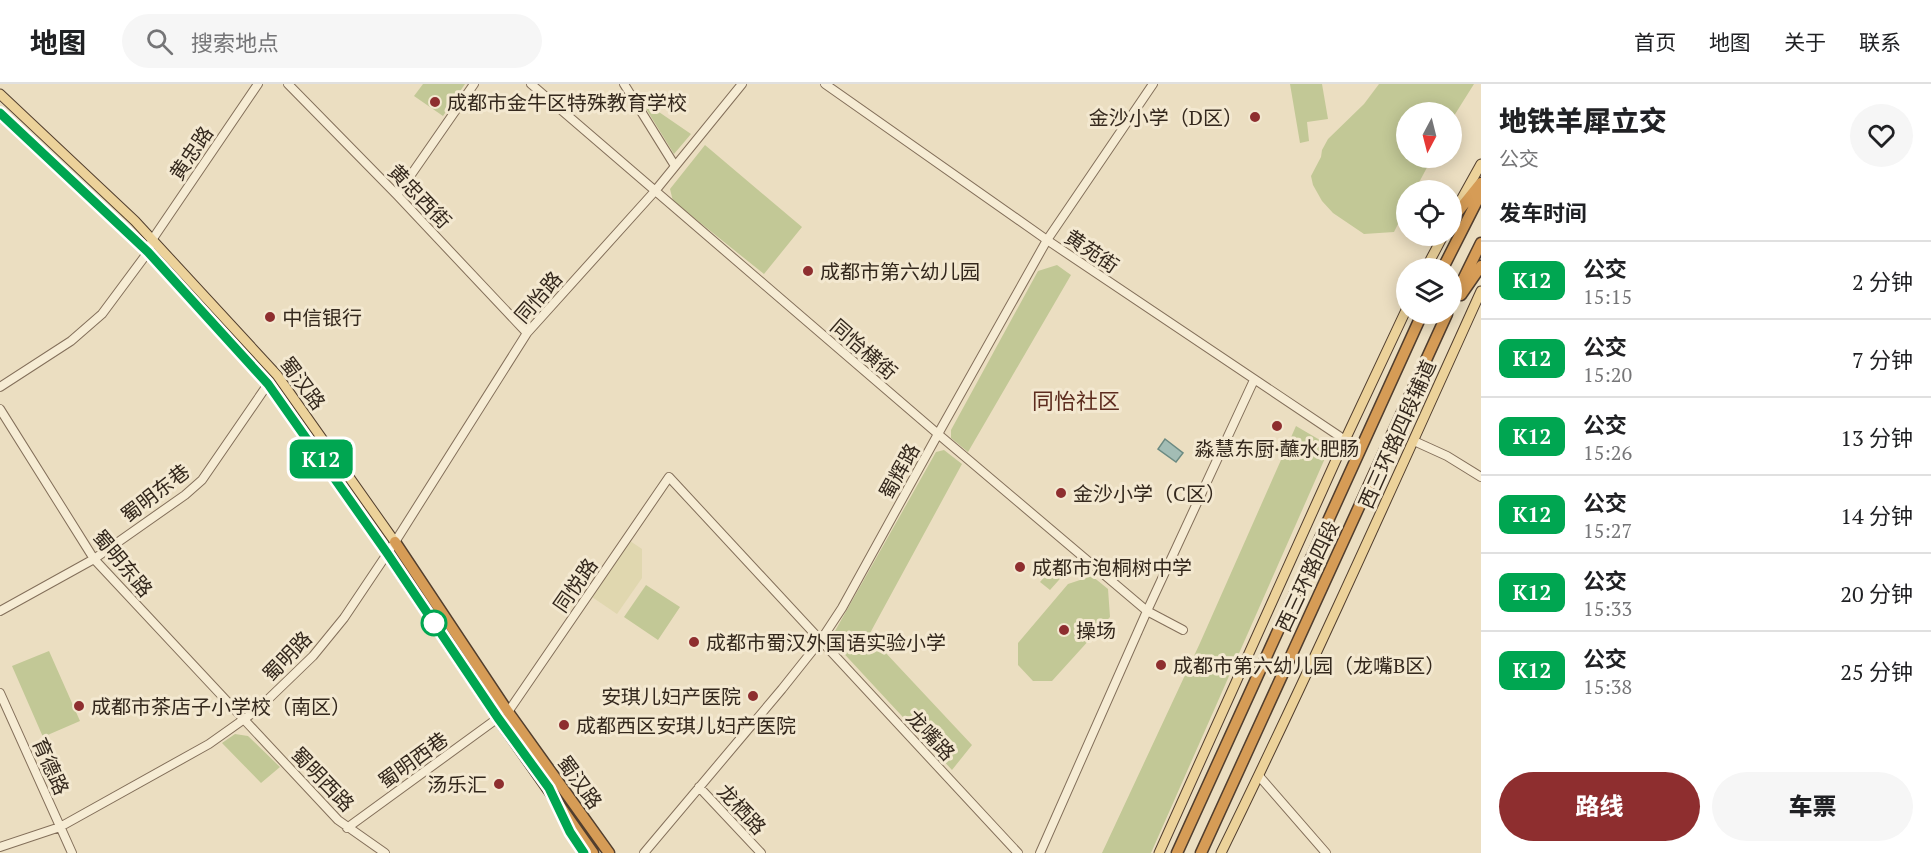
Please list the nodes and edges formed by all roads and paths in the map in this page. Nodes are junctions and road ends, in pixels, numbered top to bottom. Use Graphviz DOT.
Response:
graph roads {
  1 [pos="258,84"];
  2 [pos="288,84"];
  3 [pos="474,84"];
  4 [pos="531,84"];
  5 [pos="624,84"];
  6 [pos="742,84"];
  7 [pos="825,84"];
  8 [pos="1153,84"];
  9 [pos="0,94"];
  10 [pos="0,113"];
  11 [pos="1481,164"];
  12 [pos="675,166"];
  13 [pos="1481,183"];
  14 [pos="655,191"];
  15 [pos="1481,193"];
  16 [pos="397,195"];
  17 [pos="1462,199"];
  18 [pos="1462,206"];
  19 [pos="152,240"];
  20 [pos="1047,240"];
  21 [pos="1481,243"];
  22 [pos="148,252"];
  23 [pos="1448,258"];
  24 [pos="1481,266"];
  25 [pos="1462,282"];
  26 [pos="1481,291"];
  27 [pos="1462,293"];
  28 [pos="1399,324"];
  29 [pos="1417,324"];
  30 [pos="1443,324"];
  31 [pos="527,333"];
  32 [pos="1254,380"];
  33 [pos="268,384"];
  34 [pos="0,387"];
  35 [pos="0,409"];
  36 [pos="938,434"];
  37 [pos="1345,440"];
  38 [pos="1414,441"];
  39 [pos="669,477"];
  40 [pos="1481,477"];
  41 [pos="394,542"];
  42 [pos="387,553"];
  43 [pos="94,559"];
  44 [pos="0,611"];
  45 [pos="1147,611"];
  46 [pos="1183,630"];
  47 [pos="821,640"];
  48 [pos="0,693"];
  49 [pos="503,715"];
  50 [pos="243,720"];
  51 [pos="1258,776"];
  52 [pos="699,787"];
  53 [pos="549,788"];
  54 [pos="60,827"];
  55 [pos="347,828"];
  56 [pos="0,847"];
  57 [pos="72,853"];
  58 [pos="385,853"];
  59 [pos="584,853"];
  60 [pos="593,853"];
  61 [pos="609,853"];
  62 [pos="644,853"];
  63 [pos="760,853"];
  64 [pos="1018,853"];
  65 [pos="1040,853"];
  66 [pos="1158,853"];
  67 [pos="1177,853"];
  68 [pos="1201,853"];
  69 [pos="1221,853"];
  70 [pos="1326,853"];
  1 -- 19 [label="street, 黄忠路"];
  2 -- 16 [label="street, 黄忠西街"];
  3 -- 16 [label="street"];
  4 -- 14 [label="street, 同怡横街"];
  5 -- 12 [label="street"];
  6 -- 12 [label="street, 同怡路"];
  7 -- 20 [label="street, 黄苑街"];
  8 -- 20 [label="street, 蜀辉路"];
  9 -- 19 [label="main road, 蜀汉路"];
  10 -- 22 [label="main road, 蜀汉路"];
  11 -- 17 [label="main road"];
  12 -- 14 [label="street, 同怡路"];
  13 -- 18 [label="highway"];
  14 -- 31 [label="street, 同怡路"];
  14 -- 36 [label="street, 同怡横街"];
  15 -- 23 [label="highway"];
  16 -- 31 [label="street, 黄忠西街"];
  19 -- 22 [label="street, 黄忠路"];
  19 -- 41 [label="main road, 蜀汉路"];
  20 -- 32 [label="street, 黄苑街"];
  20 -- 36 [label="street, 蜀辉路"];
  21 -- 25 [label="highway"];
  22 -- 33 [label="main road, 蜀汉路"];
  22 -- 34 [label="street, 黄忠路"];
  24 -- 27 [label="highway"];
  26 -- 38 [label="main road, 西三环路四段辅道"];
  28 -- 37 [label="main road"];
  29 -- 67 [label="highway, 西三环路四段"];
  30 -- 68 [label="highway, 西三环路四段"];
  31 -- 41 [label="street, 同怡路"];
  32 -- 37 [label="street, 黄苑街"];
  32 -- 45 [label="street"];
  33 -- 42 [label="main road, 蜀汉路"];
  33 -- 43 [label="street, 蜀明东巷"];
  35 -- 43 [label="street, 蜀明东路"];
  36 -- 45 [label="street, 同怡横街"];
  36 -- 47 [label="street, 蜀辉路"];
  37 -- 66 [label="main road"];
  38 -- 40 [label="street"];
  38 -- 51 [label="main road, 西三环路四段辅道"];
  39 -- 47 [label="street, 龙嘴路"];
  39 -- 49 [label="street, 同悦路"];
  41 -- 42 [label="street, 同怡路"];
  41 -- 49 [label="highway, 蜀汉路"];
  42 -- 49 [label="highway, 蜀汉路"];
  42 -- 50 [label="street, 蜀明路"];
  43 -- 44 [label="street, 蜀明东巷"];
  43 -- 50 [label="street, 蜀明东路"];
  45 -- 46 [label="street, 同怡横街"];
  45 -- 65 [label="street"];
  47 -- 52 [label="street, 蜀辉路"];
  47 -- 64 [label="street, 龙嘴路"];
  48 -- 54 [label="street, 育德路"];
  49 -- 53 [label="highway, 蜀汉路"];
  49 -- 55 [label="street, 蜀明西巷"];
  49 -- 61 [label="highway, 蜀汉路"];
  50 -- 54 [label="street, 蜀明路"];
  50 -- 55 [label="street, 蜀明西路"];
  51 -- 69 [label="main road, 西三环路四段辅道"];
  51 -- 70 [label="street"];
  52 -- 62 [label="street, 蜀辉路"];
  52 -- 63 [label="street, 龙栖路"];
  53 -- 59 [label="main road"];
  53 -- 60 [label="highway, 蜀汉路"];
  54 -- 56 [label="street, 蜀明路"];
  54 -- 57 [label="street, 育德路"];
  55 -- 58 [label="street, 蜀明西路"];
}
